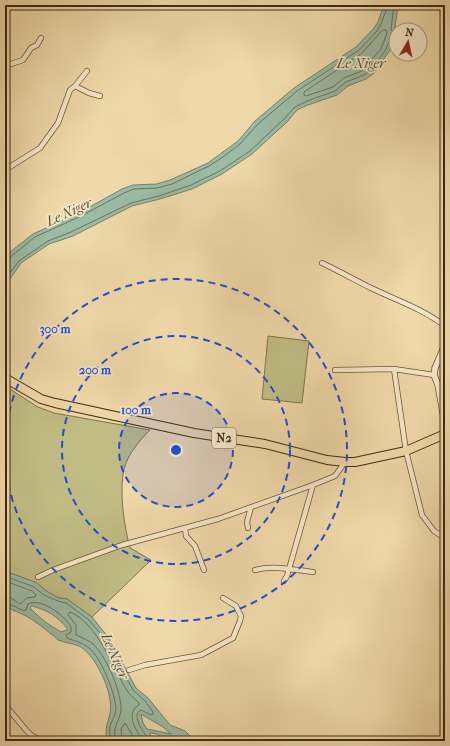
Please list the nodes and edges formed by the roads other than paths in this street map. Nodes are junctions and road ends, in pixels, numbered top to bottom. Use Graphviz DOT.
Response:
graph roads {
  1 [pos="41,38"];
  2 [pos="5,66"];
  3 [pos="86,71"];
  4 [pos="75,86"];
  5 [pos="100,96"];
  6 [pos="5,170"];
  7 [pos="445,209"];
  8 [pos="445,214"];
  9 [pos="322,263"];
  10 [pos="445,326"];
  11 [pos="445,345"];
  12 [pos="394,369"];
  13 [pos="335,370"];
  14 [pos="434,375"];
  15 [pos="5,378"];
  16 [pos="444,411"];
  17 [pos="445,424"];
  18 [pos="445,434"];
  19 [pos="406,451"];
  20 [pos="345,462"];
  21 [pos="313,485"];
  22 [pos="251,507"];
  23 [pos="185,528"];
  24 [pos="248,528"];
  25 [pos="445,538"];
  26 [pos="288,569"];
  27 [pos="204,570"];
  28 [pos="255,570"];
  29 [pos="314,572"];
  30 [pos="38,576"];
  31 [pos="284,581"];
  32 [pos="224,598"];
  33 [pos="129,670"];
  34 [pos="5,705"];
  35 [pos="32,736"];
  36 [pos="28,741"];
  37 [pos="44,741"];
  1 -- 2 [label="street"];
  3 -- 4 [label="street"];
  4 -- 5 [label="street"];
  4 -- 6 [label="street"];
  7 -- 8 [label="street"];
  9 -- 10 [label="street"];
  11 -- 14 [label="street"];
  12 -- 13 [label="street"];
  12 -- 14 [label="street"];
  12 -- 19 [label="street"];
  14 -- 16 [label="street"];
  15 -- 20 [label="highway, N2"];
  16 -- 17 [label="street"];
  18 -- 19 [label="highway, N2"];
  19 -- 20 [label="highway, N2"];
  19 -- 25 [label="street"];
  20 -- 21 [label="street"];
  21 -- 22 [label="street"];
  21 -- 26 [label="street"];
  22 -- 23 [label="street"];
  22 -- 24 [label="street"];
  23 -- 27 [label="street"];
  23 -- 30 [label="street"];
  26 -- 28 [label="street"];
  26 -- 29 [label="street"];
  26 -- 31 [label="street"];
  32 -- 33 [label="street"];
  34 -- 35 [label="street"];
  35 -- 36 [label="street"];
  35 -- 37 [label="street"];
}
